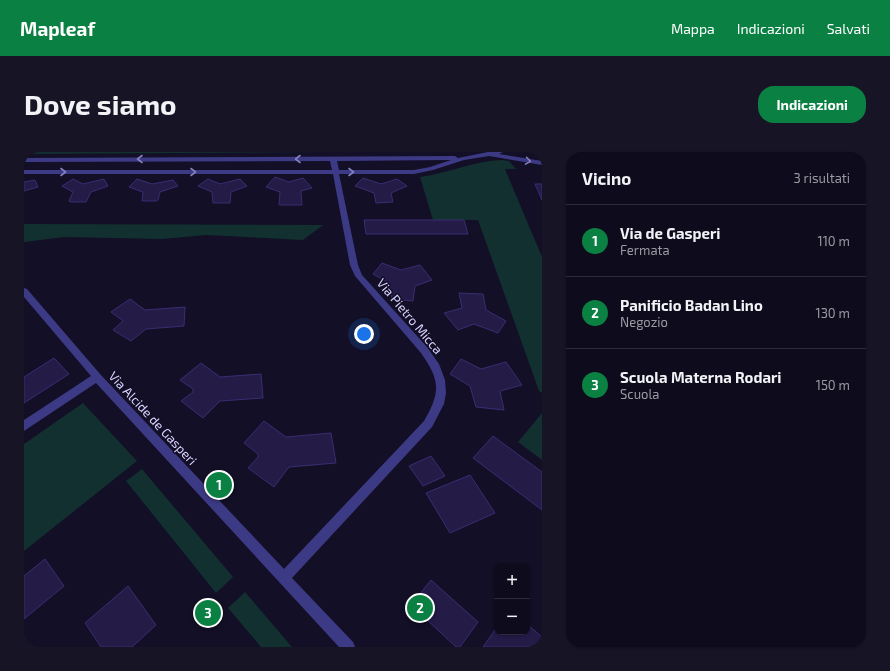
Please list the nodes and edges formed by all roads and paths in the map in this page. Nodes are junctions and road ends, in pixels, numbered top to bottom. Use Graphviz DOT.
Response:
graph roads {
  1 [pos="500,152"];
  2 [pos="486,155"];
  3 [pos="463,158"];
  4 [pos="333,159"];
  5 [pos="24,160"];
  6 [pos="542,163"];
  7 [pos="24,172"];
  8 [pos="335,172"];
  9 [pos="24,290"];
  10 [pos="97,378"];
  11 [pos="24,426"];
  12 [pos="284,578"];
  13 [pos="348,647"];
  1 -- 2 [label="street"];
  2 -- 3 [label="street"];
  2 -- 6 [label="street, one-way"];
  3 -- 4 [label="street"];
  8 -- 3 [label="street, one-way"];
  4 -- 5 [label="street, one-way"];
  4 -- 8 [label="street, Via Pietro Micca"];
  7 -- 8 [label="street, one-way"];
  8 -- 12 [label="street, Via Pietro Micca"];
  9 -- 10 [label="street, Via Alcide de Gasperi"];
  10 -- 11 [label="street"];
  10 -- 12 [label="street, Via Alcide de Gasperi"];
  12 -- 13 [label="street, Via Alcide de Gasperi"];
}
